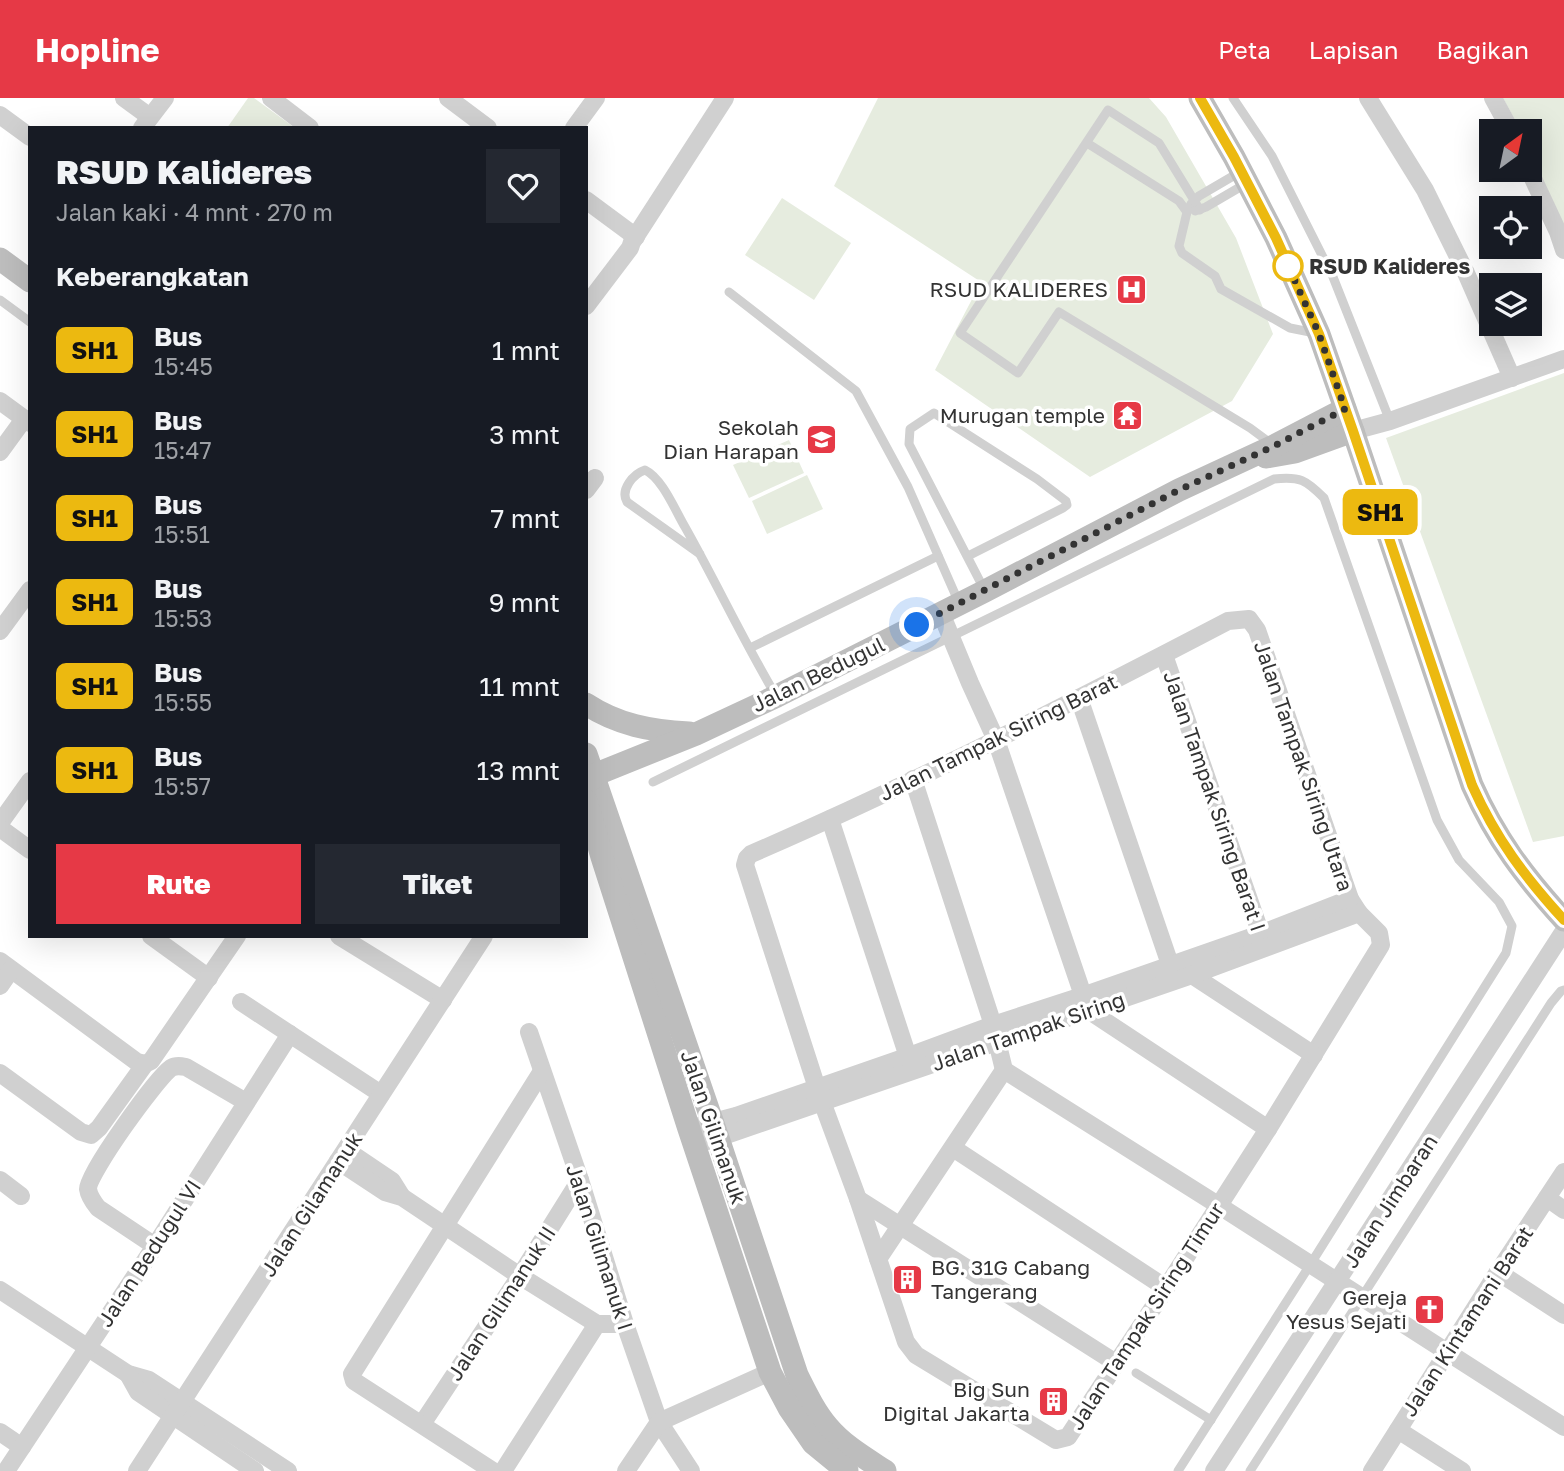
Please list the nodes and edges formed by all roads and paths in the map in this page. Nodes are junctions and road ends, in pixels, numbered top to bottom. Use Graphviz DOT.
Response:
graph roads {
  1 [pos="124,98"];
  2 [pos="165,98"];
  3 [pos="271,98"];
  4 [pos="596,98"];
  5 [pos="725,98"];
  6 [pos="1200,98"];
  7 [pos="1233,98"];
  8 [pos="1368,98"];
  9 [pos="1493,98"];
  10 [pos="459,101"];
  11 [pos="0,115"];
  12 [pos="1504,119"];
  13 [pos="146,122"];
  14 [pos="307,126"];
  15 [pos="486,126"];
  16 [pos="575,126"];
  17 [pos="28,136"];
  18 [pos="1087,143"];
  19 [pos="1244,177"];
  20 [pos="1535,182"];
  21 [pos="588,201"];
  22 [pos="1195,201"];
  23 [pos="1200,210"];
  24 [pos="1187,212"];
  25 [pos="636,237"];
  26 [pos="0,248"];
  27 [pos="1564,250"];
  28 [pos="0,259"];
  29 [pos="28,275"];
  30 [pos="28,275"];
  31 [pos="729,292"];
  32 [pos="0,300"];
  33 [pos="588,303"];
  34 [pos="28,321"];
  35 [pos="1319,334"];
  36 [pos="1564,359"];
  37 [pos="1512,378"];
  38 [pos="0,401"];
  39 [pos="1345,409"];
  40 [pos="27,421"];
  41 [pos="1390,421"];
  42 [pos="1353,431"];
  43 [pos="1274,446"];
  44 [pos="0,452"];
  45 [pos="1235,463"];
  46 [pos="701,554"];
  47 [pos="938,556"];
  48 [pos="968,556"];
  49 [pos="985,590"];
  50 [pos="28,593"];
  51 [pos="950,608"];
  52 [pos="1250,619"];
  53 [pos="0,631"];
  54 [pos="951,637"];
  55 [pos="750,648"];
  56 [pos="1164,655"];
  57 [pos="777,696"];
  58 [pos="1079,698"];
  59 [pos="588,705"];
  60 [pos="696,734"];
  61 [pos="996,740"];
  62 [pos="589,771"];
  63 [pos="913,779"];
  64 [pos="653,782"];
  65 [pos="28,784"];
  66 [pos="588,814"];
  67 [pos="830,820"];
  68 [pos="0,826"];
  69 [pos="28,848"];
  70 [pos="594,856"];
  71 [pos="747,858"];
  72 [pos="1355,906"];
  73 [pos="1564,920"];
  74 [pos="1564,931"];
  75 [pos="154,938"];
  76 [pos="236,938"];
  77 [pos="342,938"];
  78 [pos="483,938"];
  79 [pos="1263,941"];
  80 [pos="6,965"];
  81 [pos="1179,974"];
  82 [pos="209,978"];
  83 [pos="0,986"];
  84 [pos="1564,989"];
  85 [pos="443,1000"];
  86 [pos="241,1002"];
  87 [pos="1087,1003"];
  88 [pos="529,1032"];
  89 [pos="995,1033"];
  90 [pos="290,1034"];
  91 [pos="1314,1055"];
  92 [pos="910,1064"];
  93 [pos="145,1065"];
  94 [pos="1004,1070"];
  95 [pos="542,1071"];
  96 [pos="0,1073"];
  97 [pos="382,1094"];
  98 [pos="820,1095"];
  99 [pos="246,1102"];
  100 [pos="1268,1129"];
  101 [pos="715,1130"];
  102 [pos="692,1137"];
  103 [pos="953,1147"];
  104 [pos="342,1156"];
  105 [pos="1564,1172"];
  106 [pos="0,1180"];
  107 [pos="580,1180"];
  108 [pos="21,1196"];
  109 [pos="1547,1198"];
  110 [pos="858,1199"];
  111 [pos="1218,1205"];
  112 [pos="1564,1210"];
  113 [pos="445,1225"];
  114 [pos="900,1225"];
  115 [pos="155,1245"];
  116 [pos="878,1259"];
  117 [pos="1310,1265"];
  118 [pos="1498,1272"];
  119 [pos="520,1276"];
  120 [pos="1338,1283"];
  121 [pos="1166,1288"];
  122 [pos="0,1290"];
  123 [pos="1362,1298"];
  124 [pos="1564,1315"];
  125 [pos="597,1324"];
  126 [pos="625,1324"];
  127 [pos="88,1349"];
  128 [pos="1447,1352"];
  129 [pos="1116,1363"];
  130 [pos="770,1372"];
  131 [pos="1136,1373"];
  132 [pos="177,1409"];
  133 [pos="1211,1420"];
  134 [pos="659,1422"];
  135 [pos="422,1424"];
  136 [pos="1564,1427"];
  137 [pos="1398,1430"];
  138 [pos="0,1432"];
  139 [pos="22,1447"];
  140 [pos="6,1471"];
  141 [pos="137,1471"];
  142 [pos="255,1471"];
  143 [pos="288,1471"];
  144 [pos="493,1471"];
  145 [pos="503,1471"];
  146 [pos="626,1471"];
  147 [pos="691,1471"];
  148 [pos="847,1471"];
  149 [pos="885,1471"];
  150 [pos="1178,1471"];
  151 [pos="1214,1471"];
  152 [pos="1250,1471"];
  153 [pos="1373,1471"];
  154 [pos="1462,1471"];
  1 -- 13 [label="street"];
  2 -- 13 [label="street"];
  3 -- 14 [label="street"];
  4 -- 16 [label="street"];
  5 -- 25 [label="street"];
  6 -- 19 [label="street"];
  7 -- 41 [label="lane"];
  8 -- 37 [label="street"];
  9 -- 12 [label="street"];
  10 -- 15 [label="street"];
  11 -- 17 [label="street"];
  18 -- 22 [label="lane"];
  18 -- 24 [label="lane"];
  18 -- 43 [label="lane"];
  19 -- 22 [label="lane"];
  19 -- 23 [label="lane"];
  19 -- 35 [label="street"];
  20 -- 27 [label="street"];
  21 -- 25 [label="street"];
  22 -- 23 [label="lane"];
  22 -- 24 [label="lane"];
  23 -- 24 [label="lane"];
  24 -- 35 [label="lane"];
  25 -- 33 [label="street"];
  26 -- 29 [label="street"];
  28 -- 30 [label="street"];
  31 -- 47 [label="lane"];
  32 -- 34 [label="lane"];
  35 -- 39 [label="street"];
  36 -- 37 [label="street"];
  37 -- 41 [label="street"];
  38 -- 40 [label="street"];
  39 -- 42 [label="street"];
  39 -- 43 [label="street, Jalan Bedugul"];
  40 -- 44 [label="street"];
  41 -- 42 [label="street"];
  42 -- 45 [label="street, Jalan Bedugul"];
  42 -- 73 [label="street"];
  43 -- 45 [label="street, Jalan Bedugul"];
  45 -- 49 [label="street, Jalan Bedugul"];
  46 -- 46 [label="lane"];
  46 -- 55 [label="lane"];
  47 -- 51 [label="lane"];
  47 -- 55 [label="lane"];
  48 -- 48 [label="lane"];
  48 -- 49 [label="lane"];
  49 -- 51 [label="street, Jalan Bedugul"];
  50 -- 53 [label="street"];
  51 -- 54 [label="street"];
  51 -- 57 [label="street, Jalan Bedugul"];
  52 -- 56 [label="street, Jalan Tampak Siring Barat"];
  52 -- 72 [label="street, Jalan Tampak Siring Utara"];
  54 -- 61 [label="street"];
  54 -- 64 [label="lane"];
  54 -- 117 [label="lane"];
  55 -- 57 [label="lane"];
  56 -- 58 [label="street, Jalan Tampak Siring Barat"];
  56 -- 79 [label="street, Jalan Tampak Siring Barat I"];
  57 -- 60 [label="street, Jalan Bedugul"];
  58 -- 61 [label="street, Jalan Tampak Siring Barat"];
  58 -- 81 [label="street"];
  59 -- 60 [label="street"];
  60 -- 62 [label="street, Jalan Bedugul"];
  61 -- 63 [label="street, Jalan Tampak Siring Barat"];
  61 -- 87 [label="street"];
  62 -- 101 [label="street, Jalan Gilimanuk"];
  63 -- 67 [label="street, Jalan Tampak Siring Barat"];
  63 -- 89 [label="street"];
  65 -- 68 [label="street"];
  66 -- 70 [label="street, Jalan Gilimanuk"];
  67 -- 71 [label="street, Jalan Tampak Siring Barat"];
  67 -- 92 [label="street"];
  68 -- 69 [label="street"];
  70 -- 102 [label="street, Jalan Gilimanuk"];
  71 -- 98 [label="street, Jalan Tampak Siring Timur"];
  72 -- 79 [label="street, Jalan Tampak Siring"];
  72 -- 91 [label="street, Jalan Tampak Siring Timur"];
  74 -- 120 [label="street, Jalan Jimbaran"];
  75 -- 82 [label="street"];
  76 -- 82 [label="street"];
  77 -- 85 [label="street"];
  78 -- 85 [label="street, Jalan Gilamanuk"];
  79 -- 81 [label="street, Jalan Tampak Siring"];
  79 -- 81 [label="street, Jalan Tampak Siring"];
  80 -- 83 [label="street"];
  80 -- 93 [label="street"];
  81 -- 87 [label="street, Jalan Tampak Siring"];
  81 -- 91 [label="street"];
  82 -- 93 [label="street"];
  84 -- 123 [label="lane"];
  85 -- 97 [label="street, Jalan Gilamanuk"];
  86 -- 90 [label="street"];
  87 -- 89 [label="street, Jalan Tampak Siring"];
  87 -- 100 [label="street"];
  88 -- 95 [label="street, Jalan Gilimanuk I"];
  89 -- 92 [label="street, Jalan Tampak Siring"];
  89 -- 94 [label="street"];
  90 -- 97 [label="street"];
  90 -- 99 [label="street, Jalan Bedugul VI"];
  91 -- 100 [label="street, Jalan Tampak Siring Timur"];
  92 -- 98 [label="street, Jalan Tampak Siring"];
  93 -- 96 [label="street"];
  94 -- 103 [label="street"];
  94 -- 111 [label="street"];
  95 -- 107 [label="street, Jalan Gilimanuk I"];
  95 -- 113 [label="street"];
  97 -- 104 [label="street, Jalan Gilamanuk"];
  98 -- 101 [label="street, Jalan Tampak Siring"];
  98 -- 110 [label="street, Jalan Tampak Siring Timur"];
  99 -- 115 [label="street, Jalan Bedugul VI"];
  99 -- 115 [label="street"];
  100 -- 111 [label="street, Jalan Tampak Siring Timur"];
  101 -- 102 [label="street, Jalan Tampak Siring"];
  101 -- 149 [label="street, Jalan Gilimanuk"];
  102 -- 130 [label="street, Jalan Gilimanuk"];
  103 -- 114 [label="street"];
  103 -- 121 [label="street"];
  104 -- 113 [label="street"];
  104 -- 132 [label="street, Jalan Gilamanuk"];
  105 -- 109 [label="street, Jalan Kintamani Barat"];
  106 -- 108 [label="street"];
  107 -- 119 [label="street, Jalan Gilimanuk II"];
  107 -- 126 [label="street, Jalan Gilimanuk I"];
  109 -- 112 [label="street"];
  109 -- 118 [label="street, Jalan Kintamani Barat"];
  110 -- 114 [label="street"];
  110 -- 116 [label="street, Jalan Tampak Siring Timur"];
  111 -- 117 [label="street"];
  111 -- 121 [label="street, Jalan Tampak Siring Timur"];
  113 -- 119 [label="street"];
  113 -- 135 [label="street"];
  114 -- 116 [label="street"];
  114 -- 129 [label="street"];
  115 -- 127 [label="street, Jalan Bedugul VI"];
  116 -- 129 [label="street, Jalan Tampak Siring Timur"];
  117 -- 120 [label="street"];
  117 -- 133 [label="lane"];
  118 -- 124 [label="street"];
  118 -- 128 [label="street, Jalan Kintamani Barat"];
  119 -- 125 [label="street"];
  119 -- 135 [label="street, Jalan Gilimanuk II"];
  120 -- 123 [label="street"];
  120 -- 151 [label="street, Jalan Jimbaran"];
  121 -- 129 [label="street, Jalan Tampak Siring Timur"];
  122 -- 127 [label="street"];
  123 -- 128 [label="street"];
  123 -- 152 [label="lane"];
  125 -- 126 [label="street"];
  125 -- 145 [label="street"];
  126 -- 134 [label="street, Jalan Gilimanuk I"];
  127 -- 132 [label="street"];
  127 -- 139 [label="street, Jalan Bedugul VI"];
  128 -- 136 [label="street"];
  128 -- 137 [label="street, Jalan Kintamani Barat"];
  130 -- 134 [label="street"];
  130 -- 148 [label="street, Jalan Gilimanuk"];
  131 -- 133 [label="lane"];
  132 -- 141 [label="street, Jalan Gilamanuk"];
  132 -- 142 [label="street"];
  132 -- 143 [label="street"];
  133 -- 150 [label="lane"];
  134 -- 146 [label="street"];
  134 -- 147 [label="street, Jalan Gilimanuk I"];
  135 -- 144 [label="street"];
  137 -- 153 [label="street, Jalan Kintamani Barat"];
  137 -- 154 [label="street"];
  138 -- 139 [label="street"];
  139 -- 140 [label="street, Jalan Bedugul VI"];
}
